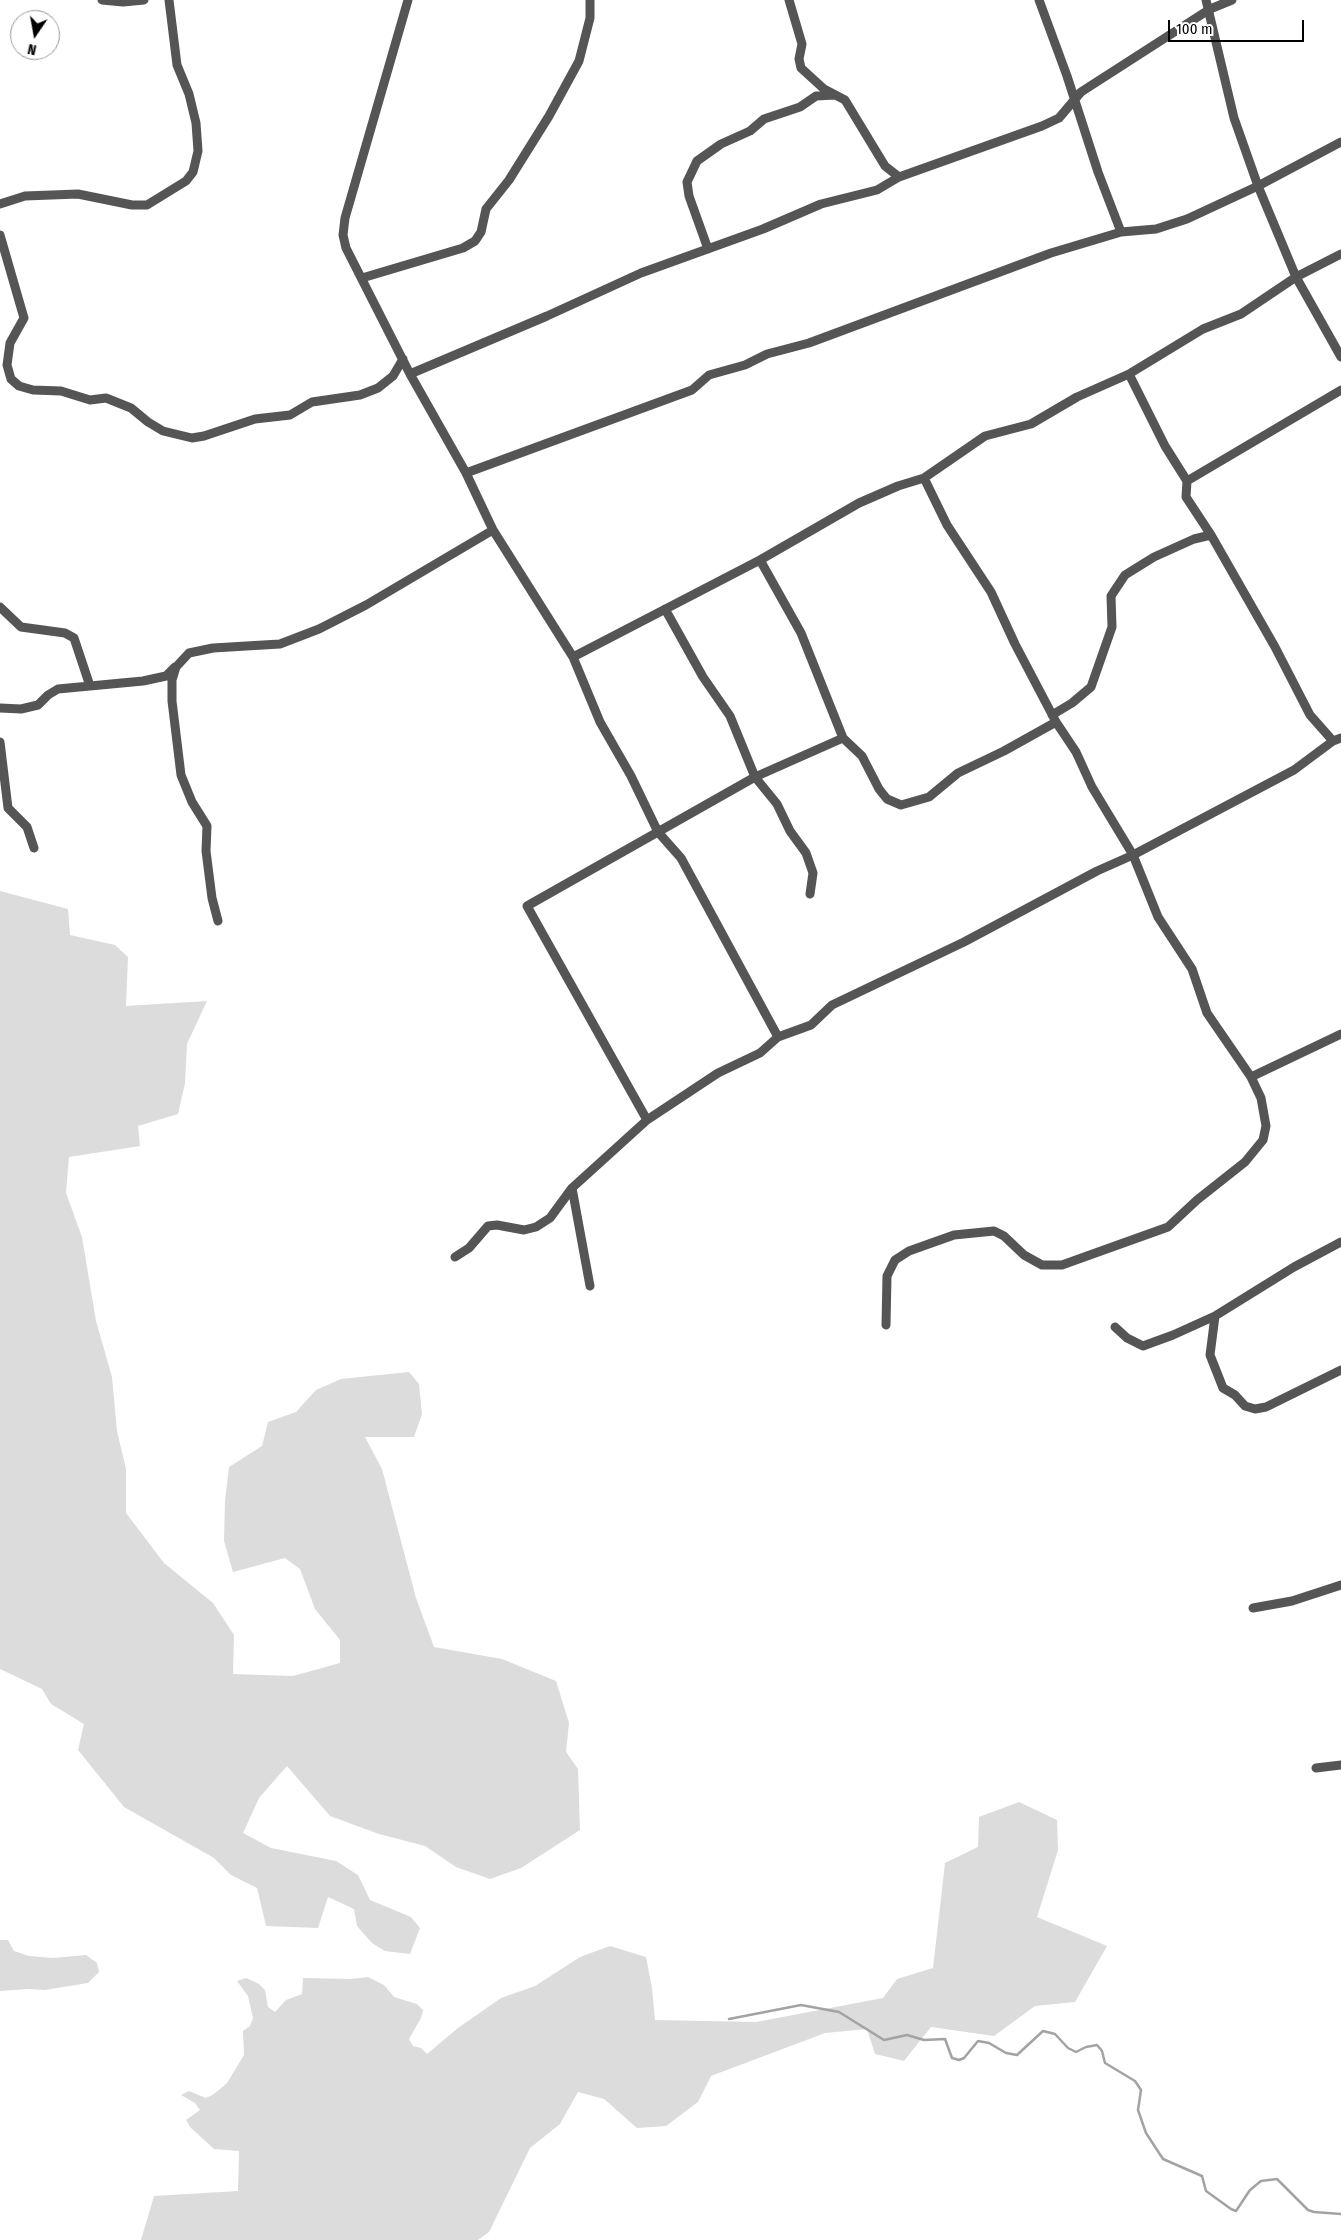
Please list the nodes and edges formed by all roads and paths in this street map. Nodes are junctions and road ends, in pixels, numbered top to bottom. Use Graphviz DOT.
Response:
graph roads {
  1 [pos="102,0"];
  2 [pos="144,0"];
  3 [pos="169,0"];
  4 [pos="408,0"];
  5 [pos="590,0"];
  6 [pos="789,0"];
  7 [pos="1039,0"];
  8 [pos="1206,0"];
  9 [pos="1232,0"];
  10 [pos="1210,9"];
  11 [pos="835,95"];
  12 [pos="1075,99"];
  13 [pos="1341,142"];
  14 [pos="898,177"];
  15 [pos="1258,186"];
  16 [pos="0,204"];
  17 [pos="1121,232"];
  18 [pos="0,235"];
  19 [pos="708,250"];
  20 [pos="1341,254"];
  21 [pos="1296,277"];
  22 [pos="362,278"];
  23 [pos="1341,358"];
  24 [pos="403,360"];
  25 [pos="4,367"];
  26 [pos="410,374"];
  27 [pos="1129,374"];
  28 [pos="1341,390"];
  29 [pos="466,473"];
  30 [pos="924,478"];
  31 [pos="1187,481"];
  32 [pos="492,530"];
  33 [pos="1211,535"];
  34 [pos="760,560"];
  35 [pos="0,607"];
  36 [pos="665,609"];
  37 [pos="573,657"];
  38 [pos="176,667"];
  39 [pos="90,686"];
  40 [pos="0,708"];
  41 [pos="1054,718"];
  42 [pos="843,738"];
  43 [pos="1337,740"];
  44 [pos="0,742"];
  45 [pos="755,777"];
  46 [pos="658,832"];
  47 [pos="34,848"];
  48 [pos="1133,855"];
  49 [pos="810,894"];
  50 [pos="218,921"];
  51 [pos="1341,1034"];
  52 [pos="778,1037"];
  53 [pos="1251,1077"];
  54 [pos="647,1120"];
  55 [pos="572,1188"];
  56 [pos="1341,1242"];
  57 [pos="454,1257"];
  58 [pos="590,1286"];
  59 [pos="1215,1316"];
  60 [pos="886,1325"];
  61 [pos="1115,1327"];
  62 [pos="1341,1370"];
  63 [pos="1341,1585"];
  64 [pos="1253,1608"];
  65 [pos="1341,1765"];
  66 [pos="1316,1768"];
  1 -- 2 [label="street"];
  3 -- 16 [label="street"];
  4 -- 22 [label="street"];
  5 -- 22 [label="street"];
  6 -- 11 [label="street"];
  7 -- 12 [label="street"];
  8 -- 10 [label="street"];
  9 -- 10 [label="street"];
  10 -- 12 [label="street"];
  10 -- 15 [label="street"];
  11 -- 14 [label="street"];
  11 -- 19 [label="street"];
  12 -- 14 [label="street"];
  12 -- 17 [label="street"];
  13 -- 15 [label="street"];
  14 -- 19 [label="street"];
  15 -- 17 [label="street"];
  15 -- 21 [label="street"];
  17 -- 29 [label="street"];
  18 -- 25 [label="street"];
  19 -- 26 [label="street"];
  20 -- 21 [label="street"];
  21 -- 23 [label="street"];
  21 -- 27 [label="street"];
  22 -- 24 [label="street"];
  24 -- 25 [label="street"];
  24 -- 26 [label="street"];
  26 -- 29 [label="street"];
  27 -- 30 [label="street"];
  27 -- 31 [label="street"];
  28 -- 31 [label="street"];
  29 -- 32 [label="street"];
  30 -- 34 [label="street"];
  30 -- 41 [label="street"];
  31 -- 33 [label="street"];
  32 -- 37 [label="street"];
  32 -- 38 [label="street"];
  33 -- 41 [label="street"];
  33 -- 43 [label="street"];
  34 -- 36 [label="street"];
  34 -- 42 [label="street"];
  35 -- 39 [label="street"];
  36 -- 37 [label="street"];
  36 -- 45 [label="street"];
  37 -- 46 [label="street"];
  38 -- 39 [label="street"];
  38 -- 50 [label="street"];
  39 -- 40 [label="street"];
  41 -- 42 [label="street"];
  41 -- 48 [label="street"];
  42 -- 45 [label="street"];
  43 -- 48 [label="street"];
  44 -- 47 [label="street"];
  45 -- 46 [label="street"];
  45 -- 49 [label="street"];
  46 -- 52 [label="street"];
  46 -- 54 [label="street"];
  48 -- 52 [label="street"];
  48 -- 53 [label="street"];
  51 -- 53 [label="street"];
  52 -- 54 [label="street"];
  53 -- 60 [label="street"];
  54 -- 55 [label="street"];
  55 -- 57 [label="street"];
  55 -- 58 [label="street"];
  56 -- 59 [label="street"];
  59 -- 61 [label="street"];
  59 -- 62 [label="street"];
  63 -- 64 [label="street"];
  65 -- 66 [label="street"];
}
